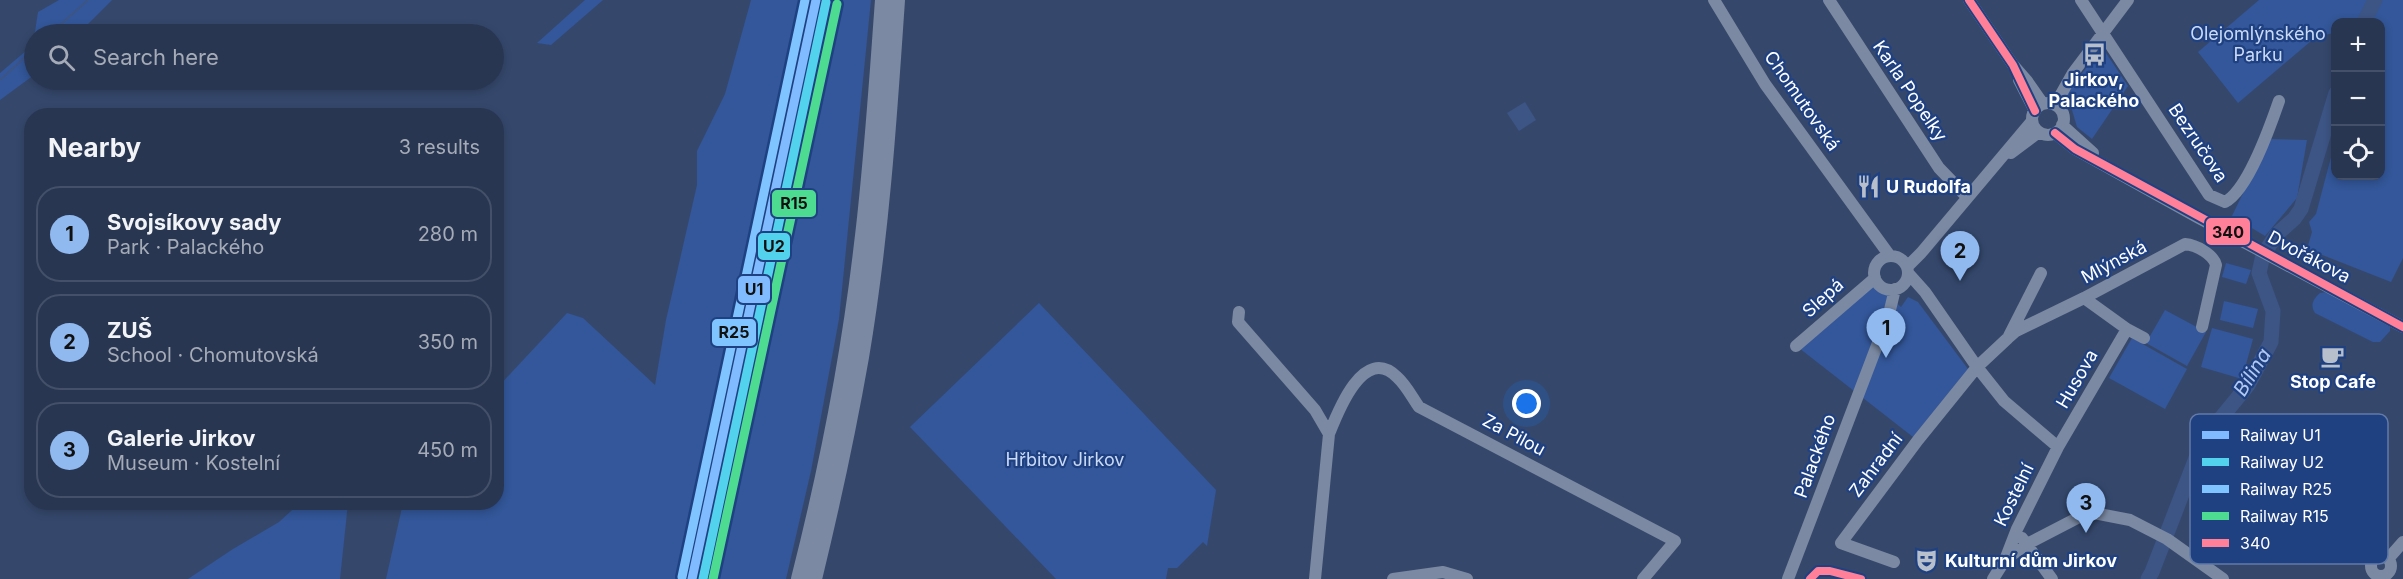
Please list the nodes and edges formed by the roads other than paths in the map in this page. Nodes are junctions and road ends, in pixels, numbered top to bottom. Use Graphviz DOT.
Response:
graph roads {
  1 [pos="883,0"];
  2 [pos="897,0"];
  3 [pos="1714,0"];
  4 [pos="1829,0"];
  5 [pos="1969,0"];
  6 [pos="2081,0"];
  7 [pos="2128,0"];
  8 [pos="2102,33"];
  9 [pos="2279,101"];
  10 [pos="2041,110"];
  11 [pos="2059,129"];
  12 [pos="2039,132"];
  13 [pos="1998,163"];
  14 [pos="1967,197"];
  15 [pos="1865,220"];
  16 [pos="1945,222"];
  17 [pos="1894,256"];
  18 [pos="1878,262"];
  19 [pos="1907,270"];
  20 [pos="2041,273"];
  21 [pos="1878,282"];
  22 [pos="1899,287"];
  23 [pos="1926,296"];
  24 [pos="2085,298"];
  25 [pos="1239,312"];
  26 [pos="2202,327"];
  27 [pos="2403,327"];
  28 [pos="2127,329"];
  29 [pos="2008,338"];
  30 [pos="2144,338"];
  31 [pos="1875,345"];
  32 [pos="1796,346"];
  33 [pos="1977,367"];
  34 [pos="1329,434"];
  35 [pos="2058,447"];
  36 [pos="2017,529"];
  37 [pos="2403,542"];
  38 [pos="2027,544"];
  39 [pos="2190,556"];
  40 [pos="2388,559"];
  41 [pos="2005,560"];
  42 [pos="1894,562"];
  43 [pos="2202,564"];
  44 [pos="2372,577"];
  45 [pos="799,579"];
  46 [pos="814,579"];
  47 [pos="1315,579"];
  48 [pos="1393,579"];
  49 [pos="1467,579"];
  50 [pos="1643,579"];
  51 [pos="1788,579"];
  52 [pos="1993,579"];
  53 [pos="2052,579"];
  54 [pos="2223,579"];
  1 -- 45 [label="highway"];
  2 -- 46 [label="highway"];
  3 -- 15 [label="street, Chomutovská"];
  4 -- 14 [label="street, Karla Popelky"];
  5 -- 10 [label="street"];
  6 -- 8 [label="street, Bezručova"];
  7 -- 8 [label="street"];
  8 -- 9 [label="street, Bezručova"];
  8 -- 10 [label="street"];
  10 -- 11 [label="street"];
  10 -- 12 [label="street"];
  10 -- 13 [label="street"];
  11 -- 12 [label="street"];
  11 -- 27 [label="street, Dvořákova"];
  12 -- 13 [label="street"];
  13 -- 14 [label="street"];
  14 -- 16 [label="street"];
  15 -- 17 [label="street, Chomutovská"];
  15 -- 18 [label="street, Chomutovská"];
  16 -- 17 [label="street"];
  16 -- 19 [label="street"];
  17 -- 18 [label="street"];
  17 -- 19 [label="street, Chomutovská"];
  18 -- 21 [label="street, Chomutovská"];
  19 -- 22 [label="street"];
  19 -- 23 [label="street, Chomutovská"];
  20 -- 29 [label="street"];
  21 -- 22 [label="street, Chomutovská"];
  21 -- 31 [label="street, Palackého"];
  21 -- 32 [label="street, Slepá"];
  22 -- 23 [label="street, Chomutovská"];
  22 -- 31 [label="street, Palackého"];
  23 -- 33 [label="street, Chomutovská"];
  24 -- 26 [label="street, Mlýnská"];
  24 -- 28 [label="street"];
  24 -- 29 [label="street, Mlýnská"];
  25 -- 34 [label="street"];
  28 -- 30 [label="street"];
  28 -- 35 [label="street, Husova"];
  29 -- 33 [label="street, Mlýnská"];
  31 -- 51 [label="street, Palackého"];
  33 -- 35 [label="street, Chomutovská"];
  33 -- 42 [label="street, Zahradní"];
  34 -- 47 [label="street"];
  34 -- 50 [label="street, Za Pilou"];
  35 -- 36 [label="street, Kostelní"];
  36 -- 38 [label="street"];
  36 -- 41 [label="street, Kostelní"];
  37 -- 40 [label="street"];
  38 -- 39 [label="street, Kostelní"];
  38 -- 41 [label="street, Kostelní"];
  38 -- 53 [label="street"];
  40 -- 44 [label="street"];
  41 -- 52 [label="street, Kostelní"];
  43 -- 54 [label="street, Kostelní"];
  48 -- 49 [label="street"];
}
